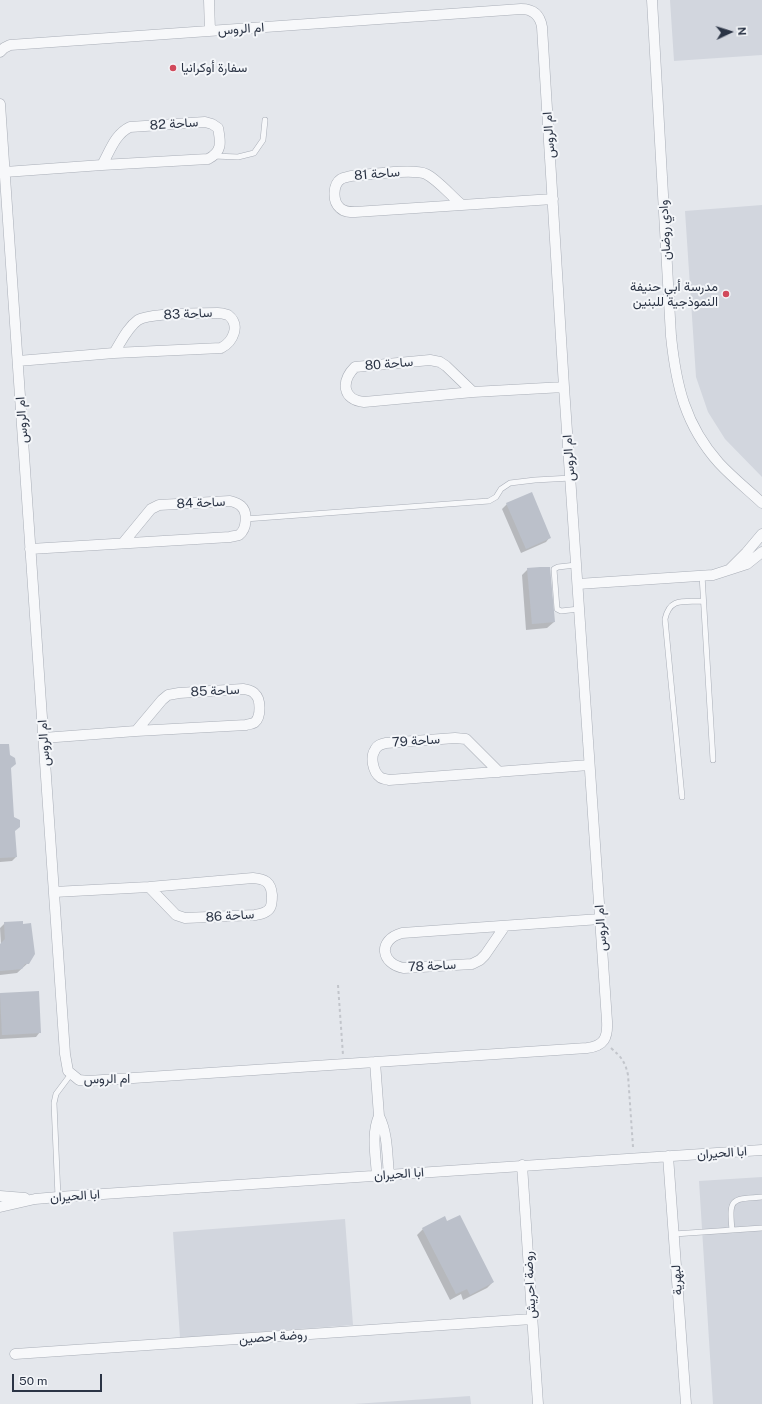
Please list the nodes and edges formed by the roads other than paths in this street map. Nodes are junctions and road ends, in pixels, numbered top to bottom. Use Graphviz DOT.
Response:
graph roads {
  1 [pos="652,0"];
  2 [pos="208,1"];
  3 [pos="210,31"];
  4 [pos="0,52"];
  5 [pos="0,104"];
  6 [pos="265,120"];
  7 [pos="214,156"];
  8 [pos="102,164"];
  9 [pos="5,172"];
  10 [pos="553,199"];
  11 [pos="462,205"];
  12 [pos="114,353"];
  13 [pos="18,361"];
  14 [pos="564,387"];
  15 [pos="473,392"];
  16 [pos="571,478"];
  17 [pos="762,503"];
  18 [pos="245,519"];
  19 [pos="762,534"];
  20 [pos="123,543"];
  21 [pos="30,549"];
  22 [pos="762,552"];
  23 [pos="576,565"];
  24 [pos="729,570"];
  25 [pos="702,575"];
  26 [pos="578,584"];
  27 [pos="703,601"];
  28 [pos="579,609"];
  29 [pos="136,731"];
  30 [pos="43,738"];
  31 [pos="713,760"];
  32 [pos="589,765"];
  33 [pos="499,772"];
  34 [pos="682,797"];
  35 [pos="149,887"];
  36 [pos="54,892"];
  37 [pos="600,919"];
  38 [pos="505,926"];
  39 [pos="375,1062"];
  40 [pos="70,1074"];
  41 [pos="379,1116"];
  42 [pos="762,1150"];
  43 [pos="668,1156"];
  44 [pos="522,1165"];
  45 [pos="388,1175"];
  46 [pos="377,1176"];
  47 [pos="0,1196"];
  48 [pos="58,1197"];
  49 [pos="762,1197"];
  50 [pos="35,1199"];
  51 [pos="0,1207"];
  52 [pos="762,1228"];
  53 [pos="732,1230"];
  54 [pos="674,1234"];
  55 [pos="532,1319"];
  56 [pos="15,1354"];
  57 [pos="538,1404"];
  58 [pos="686,1404"];
  1 -- 17 [label="street, وادي روضان"];
  2 -- 3 [label="street, ام الروس"];
  3 -- 4 [label="street, ام الروس"];
  3 -- 10 [label="street, ام الروس"];
  5 -- 9 [label="street, ام الروس"];
  6 -- 7 [label="lane"];
  7 -- 8 [label="street"];
  7 -- 8 [label="street, ساحة 82"];
  8 -- 9 [label="street"];
  9 -- 13 [label="street, ام الروس"];
  10 -- 11 [label="street, ساحة 81"];
  10 -- 14 [label="street, ام الروس"];
  11 -- 11 [label="street, ساحة 81"];
  12 -- 12 [label="street, ساحة 83"];
  12 -- 13 [label="street, ساحة 83"];
  13 -- 21 [label="street, ام الروس"];
  14 -- 15 [label="street, ساحة 80"];
  14 -- 16 [label="street, ام الروس"];
  15 -- 15 [label="street, ساحة 80"];
  16 -- 18 [label="lane"];
  16 -- 23 [label="street, ام الروس"];
  18 -- 20 [label="street"];
  18 -- 20 [label="street, ساحة 84"];
  19 -- 24 [label="street"];
  20 -- 21 [label="street"];
  21 -- 30 [label="street, ام الروس"];
  22 -- 24 [label="street"];
  23 -- 26 [label="street, ام الروس"];
  23 -- 28 [label="lane"];
  24 -- 25 [label="street"];
  25 -- 26 [label="street"];
  25 -- 27 [label="lane"];
  26 -- 28 [label="street, ام الروس"];
  27 -- 31 [label="lane"];
  27 -- 34 [label="lane"];
  28 -- 32 [label="street, ام الروس"];
  29 -- 29 [label="street, ساحة 85"];
  29 -- 30 [label="street, ساحة 85"];
  30 -- 36 [label="street, ام الروس"];
  32 -- 33 [label="street, ساحة 79"];
  32 -- 37 [label="street, ام الروس"];
  33 -- 33 [label="street, ساحة 79"];
  35 -- 35 [label="street, ساحة 86"];
  35 -- 36 [label="street, ساحة 86"];
  36 -- 40 [label="street, ام الروس"];
  37 -- 38 [label="street, ساحة 78"];
  37 -- 39 [label="street, ام الروس"];
  38 -- 38 [label="street, ساحة 78"];
  39 -- 40 [label="street, ام الروس"];
  39 -- 41 [label="street"];
  40 -- 48 [label="lane"];
  41 -- 45 [label="street"];
  41 -- 46 [label="street"];
  42 -- 43 [label="street, ابا الحيران"];
  43 -- 44 [label="street, ابا الحيران"];
  43 -- 54 [label="street, لبهرية"];
  44 -- 45 [label="street, ابا الحيران"];
  44 -- 55 [label="street, روضة احريش"];
  45 -- 46 [label="street, ابا الحيران"];
  46 -- 48 [label="street, ابا الحيران"];
  47 -- 50 [label="street, ابا الحيران"];
  48 -- 50 [label="street, ابا الحيران"];
  49 -- 53 [label="lane"];
  50 -- 51 [label="street, ابا الحيران"];
  52 -- 53 [label="lane"];
  53 -- 54 [label="lane"];
  54 -- 58 [label="street, لبهرية"];
  55 -- 56 [label="street, روضة احصين"];
  55 -- 57 [label="street, روضة احريش"];
}
